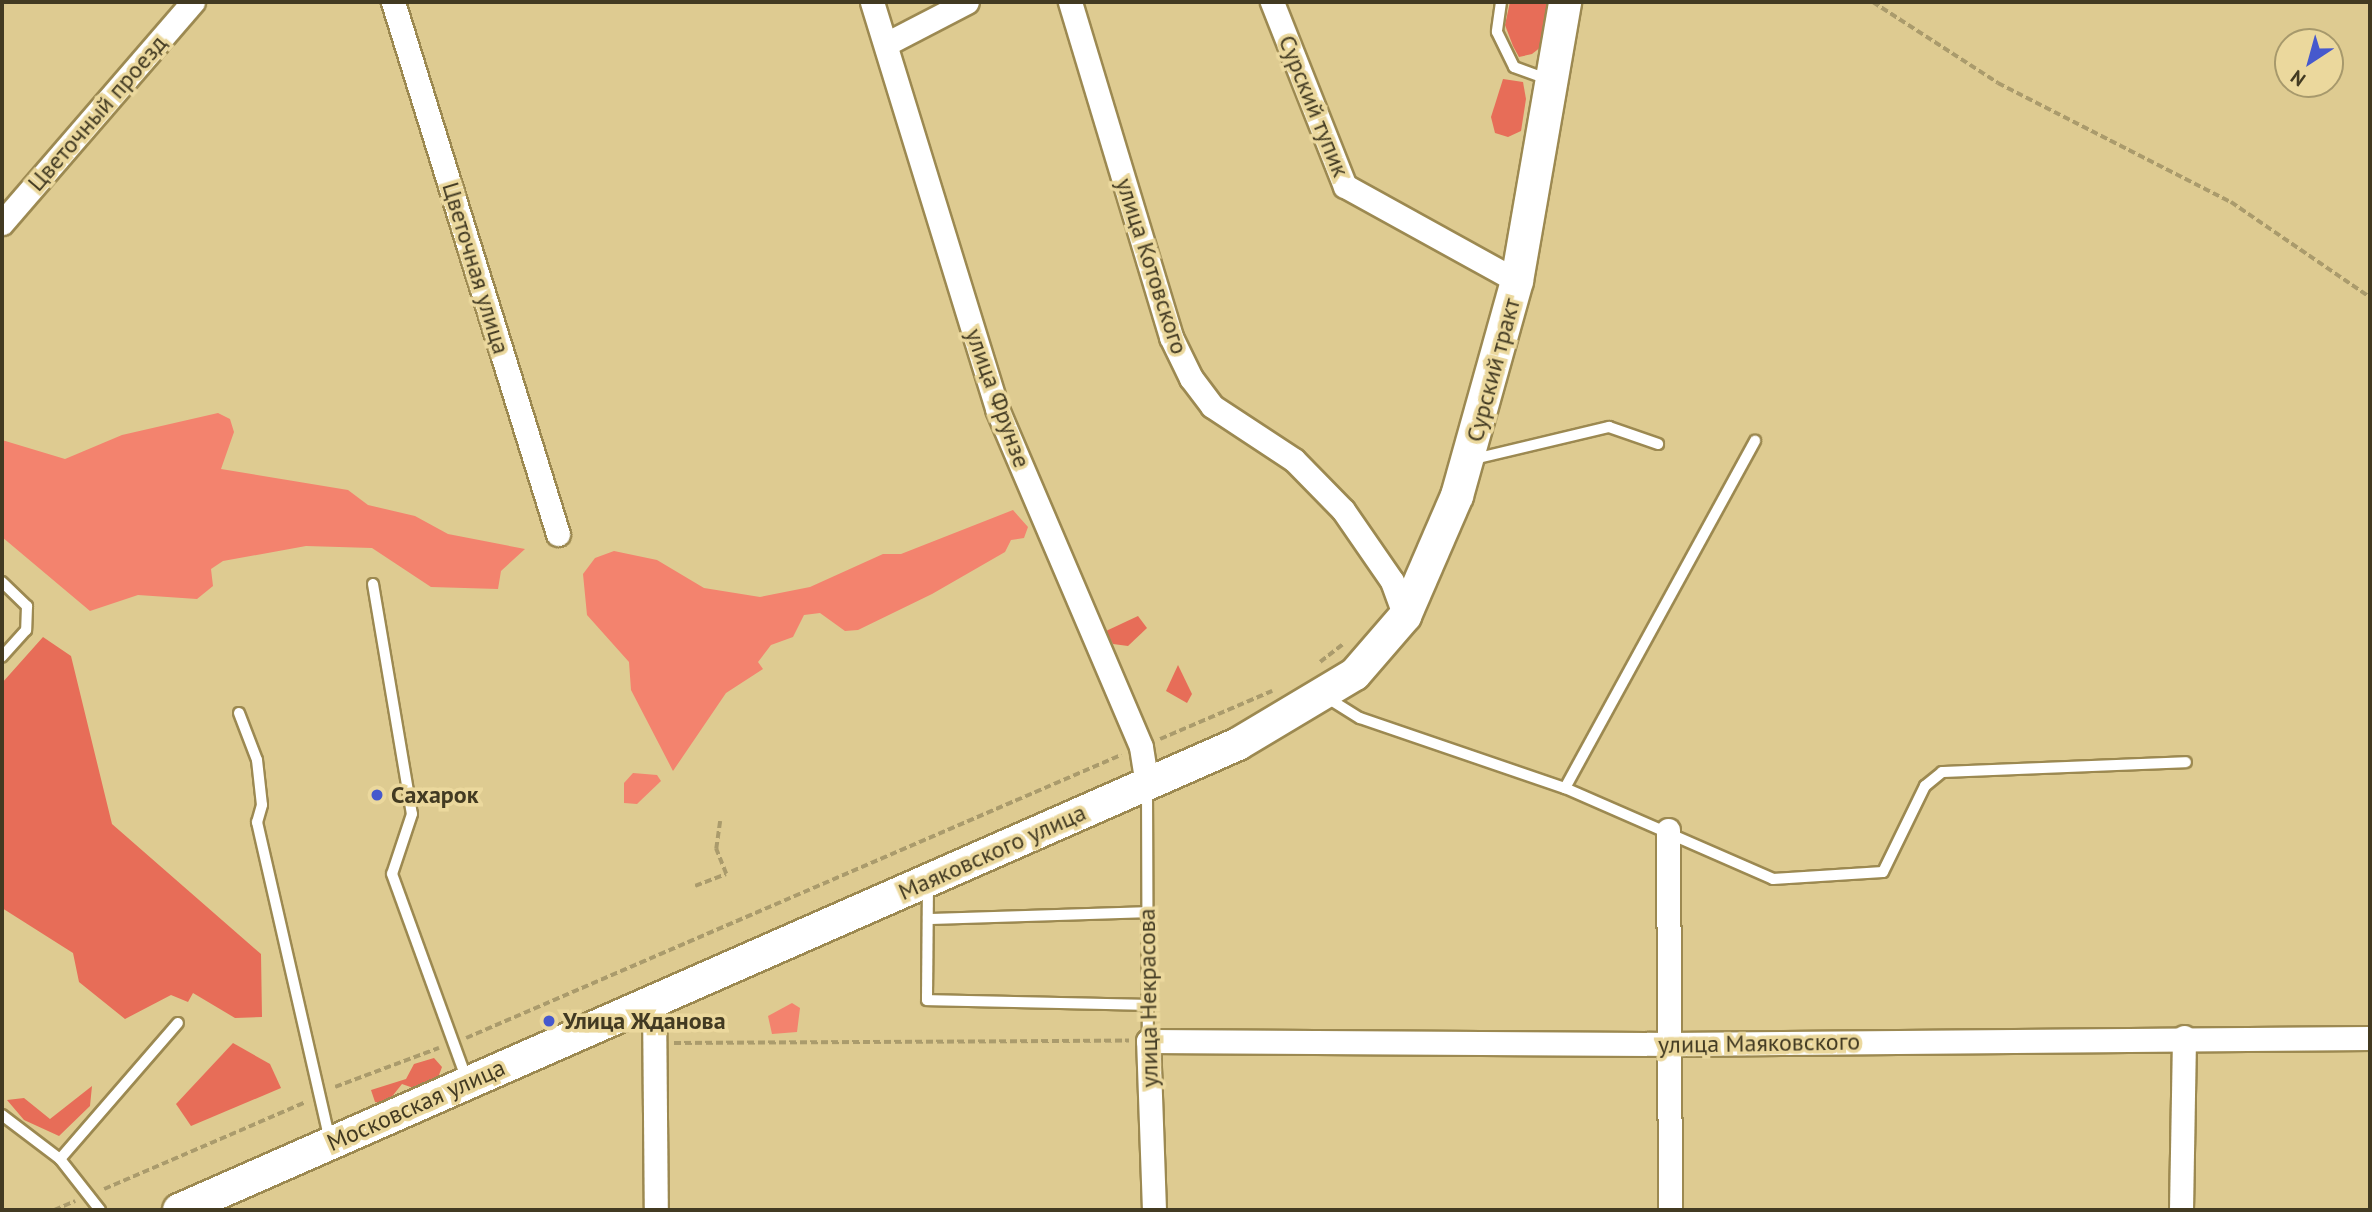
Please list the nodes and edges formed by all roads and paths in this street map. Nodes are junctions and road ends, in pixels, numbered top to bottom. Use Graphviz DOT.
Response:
graph roads {
  1 [pos="193,2"];
  2 [pos="393,2"];
  3 [pos="872,2"];
  4 [pos="967,2"];
  5 [pos="1070,2"];
  6 [pos="1272,2"];
  7 [pos="1501,2"];
  8 [pos="1565,2"];
  9 [pos="1873,2"];
  10 [pos="886,44"];
  11 [pos="1552,81"];
  12 [pos="2,223"];
  13 [pos="1517,281"];
  14 [pos="2370,297"];
  15 [pos="1755,441"];
  16 [pos="1658,444"];
  17 [pos="1468,460"];
  18 [pos="558,534"];
  19 [pos="2,582"];
  20 [pos="373,584"];
  21 [pos="1405,616"];
  22 [pos="1356,635"];
  23 [pos="2,657"];
  24 [pos="1317,665"];
  25 [pos="1286,685"];
  26 [pos="1326,697"];
  27 [pos="239,713"];
  28 [pos="1141,747"];
  29 [pos="2186,762"];
  30 [pos="1147,785"];
  31 [pos="1565,788"];
  32 [pos="720,821"];
  33 [pos="1668,830"];
  34 [pos="928,881"];
  35 [pos="695,886"];
  36 [pos="1147,912"];
  37 [pos="928,919"];
  38 [pos="654,1000"];
  39 [pos="1147,1005"];
  40 [pos="178,1023"];
  41 [pos="2184,1037"];
  42 [pos="2370,1038"];
  43 [pos="1148,1041"];
  44 [pos="453,1043"];
  45 [pos="654,1043"];
  46 [pos="1667,1044"];
  47 [pos="468,1083"];
  48 [pos="324,1091"];
  49 [pos="2,1115"];
  50 [pos="331,1143"];
  51 [pos="60,1159"];
  52 [pos="92,1194"];
  53 [pos="54,1210"];
  54 [pos="100,1210"];
  55 [pos="179,1210"];
  56 [pos="656,1210"];
  57 [pos="1154,1210"];
  58 [pos="1670,1210"];
  59 [pos="2181,1210"];
  1 -- 12 [label="street, Цветочный проезд"];
  2 -- 18 [label="street, Цветочная улица"];
  3 -- 10 [label="street, улица Фрунзе"];
  4 -- 10 [label="street"];
  5 -- 21 [label="street, улица Котовского"];
  6 -- 13 [label="street, Сурский тупик"];
  7 -- 11 [label="lane"];
  8 -- 11 [label="street, Сурский тракт"];
  9 -- 14 [label="path"];
  10 -- 28 [label="street, улица Фрунзе"];
  11 -- 13 [label="street, Сурский тракт"];
  13 -- 17 [label="street, Сурский тракт"];
  15 -- 31 [label="lane"];
  16 -- 17 [label="lane"];
  17 -- 21 [label="street, Сурский тракт"];
  19 -- 23 [label="lane"];
  20 -- 44 [label="lane"];
  21 -- 26 [label="street, Сурский тракт"];
  22 -- 24 [label="path"];
  25 -- 28 [label="path"];
  26 -- 30 [label="street, Маяковского улица"];
  26 -- 31 [label="lane"];
  27 -- 48 [label="lane"];
  28 -- 30 [label="street, улица Фрунзе"];
  28 -- 44 [label="path"];
  29 -- 33 [label="lane"];
  30 -- 34 [label="street, Маяковского улица"];
  30 -- 36 [label="lane, улица Некрасова"];
  31 -- 33 [label="lane"];
  32 -- 35 [label="path"];
  33 -- 46 [label="street"];
  34 -- 37 [label="lane"];
  34 -- 38 [label="street, Маяковского улица"];
  36 -- 37 [label="lane"];
  36 -- 39 [label="lane, улица Некрасова"];
  37 -- 39 [label="lane"];
  38 -- 45 [label="street"];
  38 -- 47 [label="street, Московская улица"];
  39 -- 43 [label="lane, улица Некрасова"];
  40 -- 51 [label="lane"];
  41 -- 42 [label="street, улица Маяковского"];
  41 -- 46 [label="street, улица Маяковского"];
  41 -- 59 [label="street"];
  43 -- 45 [label="path"];
  43 -- 46 [label="street, улица Маяковского"];
  43 -- 57 [label="street, улица Некрасова"];
  44 -- 47 [label="lane"];
  44 -- 48 [label="path"];
  45 -- 56 [label="street"];
  46 -- 58 [label="street"];
  47 -- 50 [label="street, Московская улица"];
  48 -- 50 [label="lane"];
  48 -- 52 [label="path"];
  49 -- 51 [label="lane"];
  50 -- 55 [label="street, Московская улица"];
  51 -- 52 [label="lane"];
  52 -- 53 [label="path"];
  52 -- 54 [label="lane"];
}
